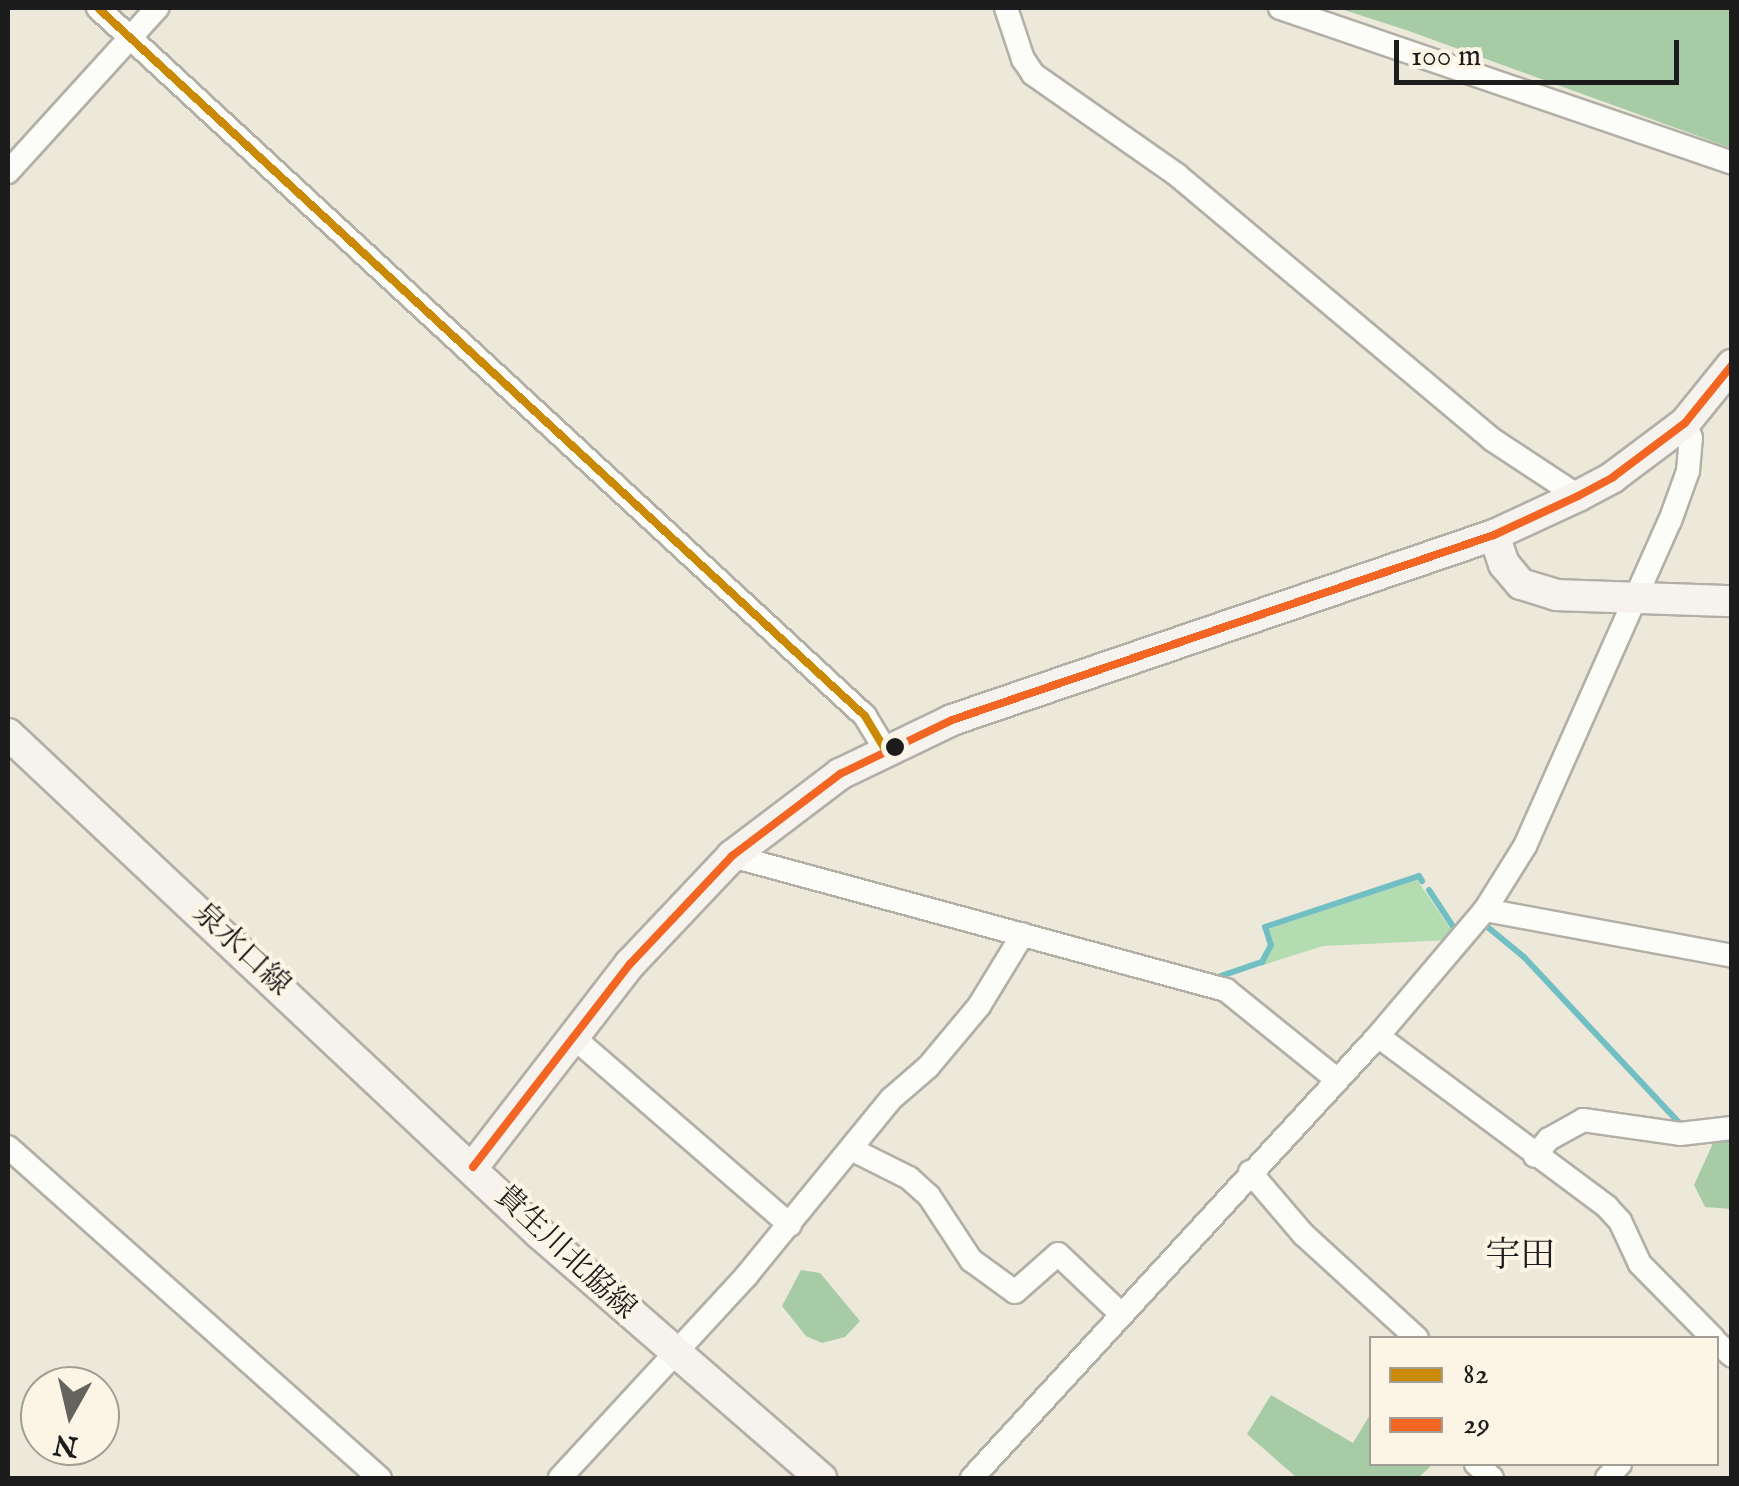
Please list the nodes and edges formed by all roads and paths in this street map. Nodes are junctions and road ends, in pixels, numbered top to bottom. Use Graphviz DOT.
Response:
graph roads {
  1 [pos="98,8"];
  2 [pos="156,8"];
  3 [pos="1006,8"];
  4 [pos="1280,8"];
  5 [pos="131,38"];
  6 [pos="1732,164"];
  7 [pos="8,172"];
  8 [pos="1732,365"];
  9 [pos="1684,423"];
  10 [pos="1578,496"];
  11 [pos="1494,534"];
  12 [pos="1637,598"];
  13 [pos="1732,601"];
  14 [pos="8,734"];
  15 [pos="885,749"];
  16 [pos="732,856"];
  17 [pos="1485,910"];
  18 [pos="1022,934"];
  19 [pos="1732,956"];
  20 [pos="1378,1036"];
  21 [pos="573,1037"];
  22 [pos="1335,1078"];
  23 [pos="1732,1128"];
  24 [pos="8,1147"];
  25 [pos="853,1150"];
  26 [pos="1535,1156"];
  27 [pos="473,1168"];
  28 [pos="1250,1172"];
  29 [pos="790,1225"];
  30 [pos="1121,1314"];
  31 [pos="1415,1336"];
  32 [pos="1708,1336"];
  33 [pos="674,1354"];
  34 [pos="380,1478"];
  35 [pos="560,1478"];
  36 [pos="821,1478"];
  37 [pos="972,1478"];
  1 -- 5 [label="street"];
  2 -- 5 [label="street"];
  3 -- 10 [label="street"];
  4 -- 6 [label="street"];
  5 -- 7 [label="street"];
  5 -- 15 [label="street"];
  8 -- 9 [label="main road, 貴生川北脇線"];
  9 -- 10 [label="main road, 貴生川北脇線"];
  9 -- 12 [label="street"];
  10 -- 11 [label="main road, 貴生川北脇線"];
  11 -- 12 [label="main road"];
  11 -- 15 [label="main road, 貴生川北脇線"];
  12 -- 13 [label="main road"];
  12 -- 17 [label="street"];
  14 -- 27 [label="main road, 泉水口線"];
  15 -- 16 [label="main road, 貴生川北脇線"];
  16 -- 18 [label="street"];
  16 -- 21 [label="main road, 貴生川北脇線"];
  17 -- 19 [label="street"];
  17 -- 20 [label="street"];
  18 -- 22 [label="street"];
  18 -- 25 [label="street"];
  20 -- 22 [label="street"];
  20 -- 26 [label="street"];
  21 -- 27 [label="main road, 貴生川北脇線"];
  21 -- 29 [label="street"];
  22 -- 28 [label="street"];
  23 -- 26 [label="street"];
  24 -- 34 [label="street"];
  25 -- 29 [label="street"];
  25 -- 30 [label="street"];
  26 -- 32 [label="street"];
  27 -- 33 [label="main road, 貴生川北脇線"];
  28 -- 30 [label="street"];
  28 -- 31 [label="street"];
  29 -- 33 [label="street"];
  30 -- 37 [label="street"];
  33 -- 35 [label="street"];
  33 -- 36 [label="main road, 貴生川北脇線"];
}
